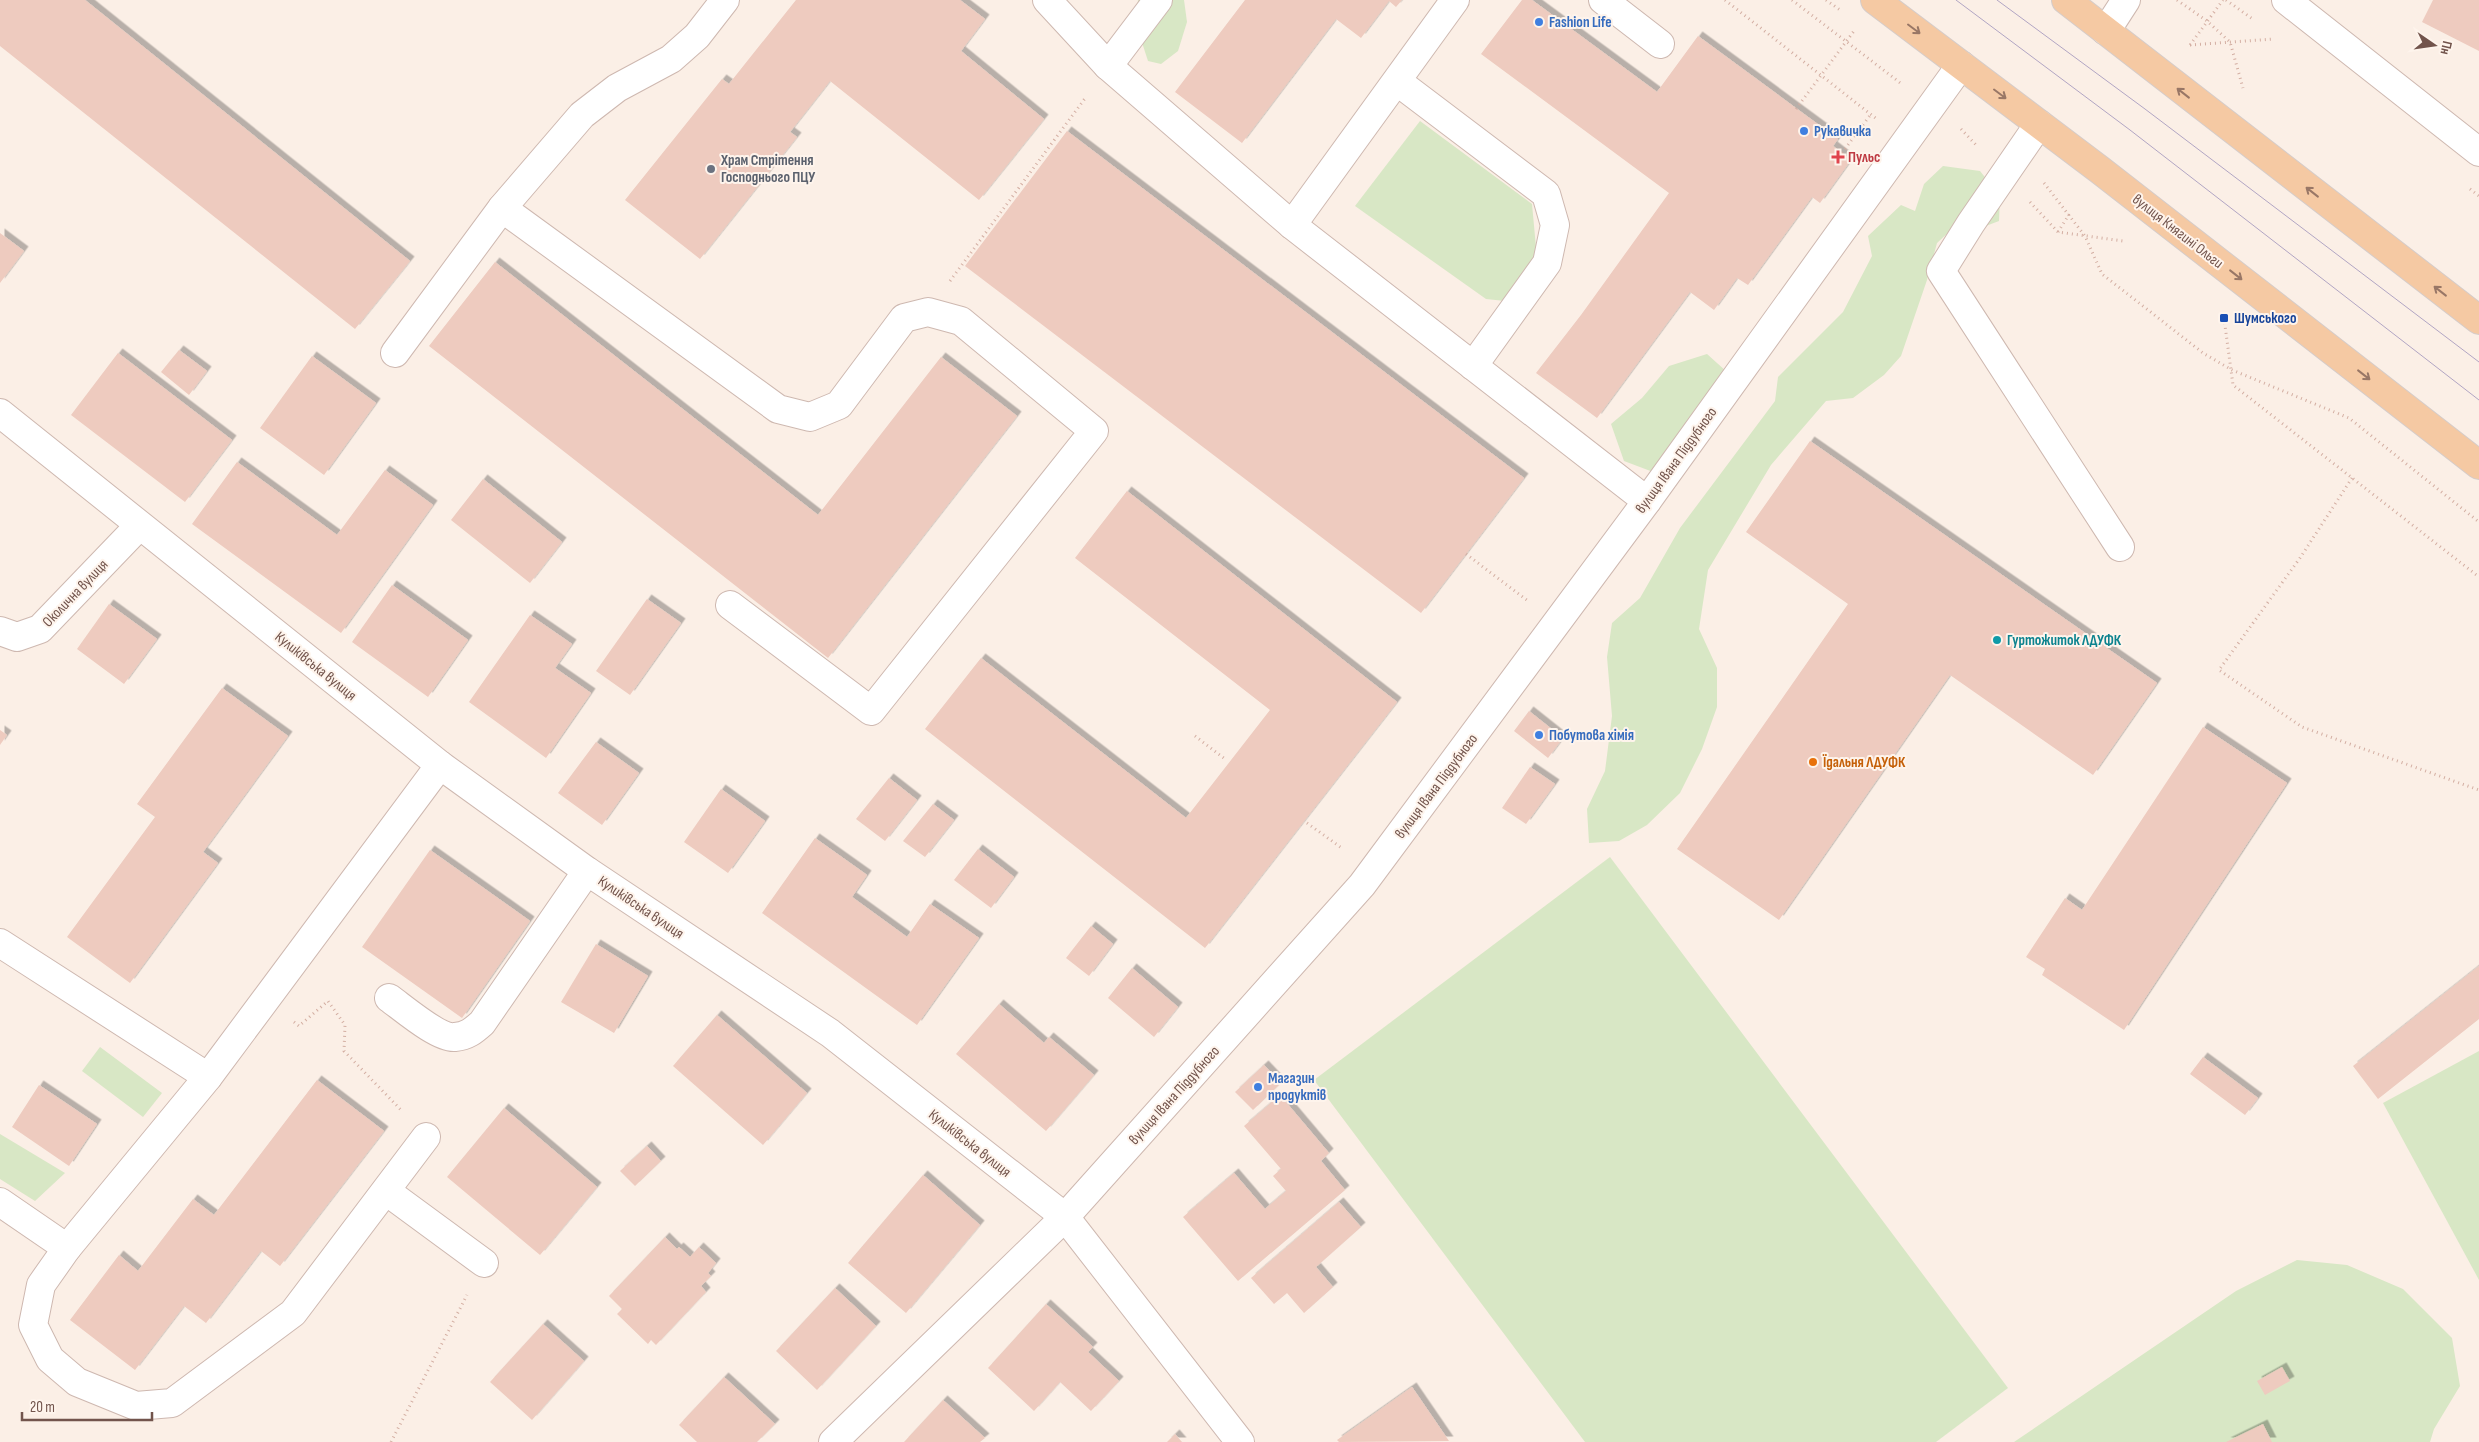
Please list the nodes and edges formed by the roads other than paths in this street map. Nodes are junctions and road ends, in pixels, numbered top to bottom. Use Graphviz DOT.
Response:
graph roads {
  1 [pos="725,0"];
  2 [pos="1047,0"];
  3 [pos="1158,0"];
  4 [pos="1456,0"];
  5 [pos="1603,0"];
  6 [pos="1875,0"];
  7 [pos="2066,0"];
  8 [pos="2126,0"];
  9 [pos="2286,0"];
  10 [pos="2106,31"];
  11 [pos="1660,44"];
  12 [pos="1961,65"];
  13 [pos="1108,66"];
  14 [pos="1398,82"];
  15 [pos="2040,124"];
  16 [pos="2479,152"];
  17 [pos="502,208"];
  18 [pos="1292,225"];
  19 [pos="2479,320"];
  20 [pos="395,353"];
  21 [pos="1473,366"];
  22 [pos="0,413"];
  23 [pos="2479,465"];
  24 [pos="1647,501"];
  25 [pos="139,526"];
  26 [pos="2120,547"];
  27 [pos="730,605"];
  28 [pos="0,632"];
  29 [pos="440,765"];
  30 [pos="587,871"];
  31 [pos="0,942"];
  32 [pos="388,998"];
  33 [pos="208,1077"];
  34 [pos="426,1137"];
  35 [pos="386,1191"];
  36 [pos="0,1202"];
  37 [pos="1065,1217"];
  38 [pos="67,1248"];
  39 [pos="484,1263"];
  40 [pos="833,1442"];
  41 [pos="1240,1442"];
  1 -- 17 [label="street"];
  2 -- 13 [label="street"];
  3 -- 13 [label="street"];
  4 -- 14 [label="street"];
  5 -- 11 [label="street"];
  6 -- 12 [label="main road, вулиця Княгині Ольги, one-way"];
  7 -- 10 [label="main road"];
  8 -- 10 [label="street"];
  9 -- 16 [label="street"];
  19 -- 10 [label="main road, one-way"];
  12 -- 15 [label="main road, вулиця Княгині Ольги, one-way"];
  12 -- 24 [label="street, вулиця Івана Піддубного"];
  13 -- 18 [label="street"];
  14 -- 18 [label="street"];
  14 -- 21 [label="street"];
  15 -- 23 [label="main road, вулиця Княгині Ольги, one-way"];
  15 -- 26 [label="street"];
  17 -- 20 [label="street"];
  17 -- 27 [label="street"];
  18 -- 21 [label="street"];
  21 -- 24 [label="street"];
  22 -- 25 [label="street, Куликівська вулиця"];
  24 -- 37 [label="street, вулиця Івана Піддубного"];
  25 -- 28 [label="street, Околична вулиця"];
  25 -- 29 [label="street, Куликівська вулиця"];
  29 -- 30 [label="street, Куликівська вулиця"];
  29 -- 33 [label="street"];
  30 -- 32 [label="street"];
  30 -- 37 [label="street, Куликівська вулиця"];
  31 -- 33 [label="street"];
  33 -- 38 [label="street"];
  34 -- 35 [label="street"];
  35 -- 38 [label="street"];
  35 -- 39 [label="street"];
  36 -- 38 [label="street"];
  37 -- 40 [label="street, вулиця Івана Піддубного"];
  37 -- 41 [label="street, Куликівська вулиця"];
}
